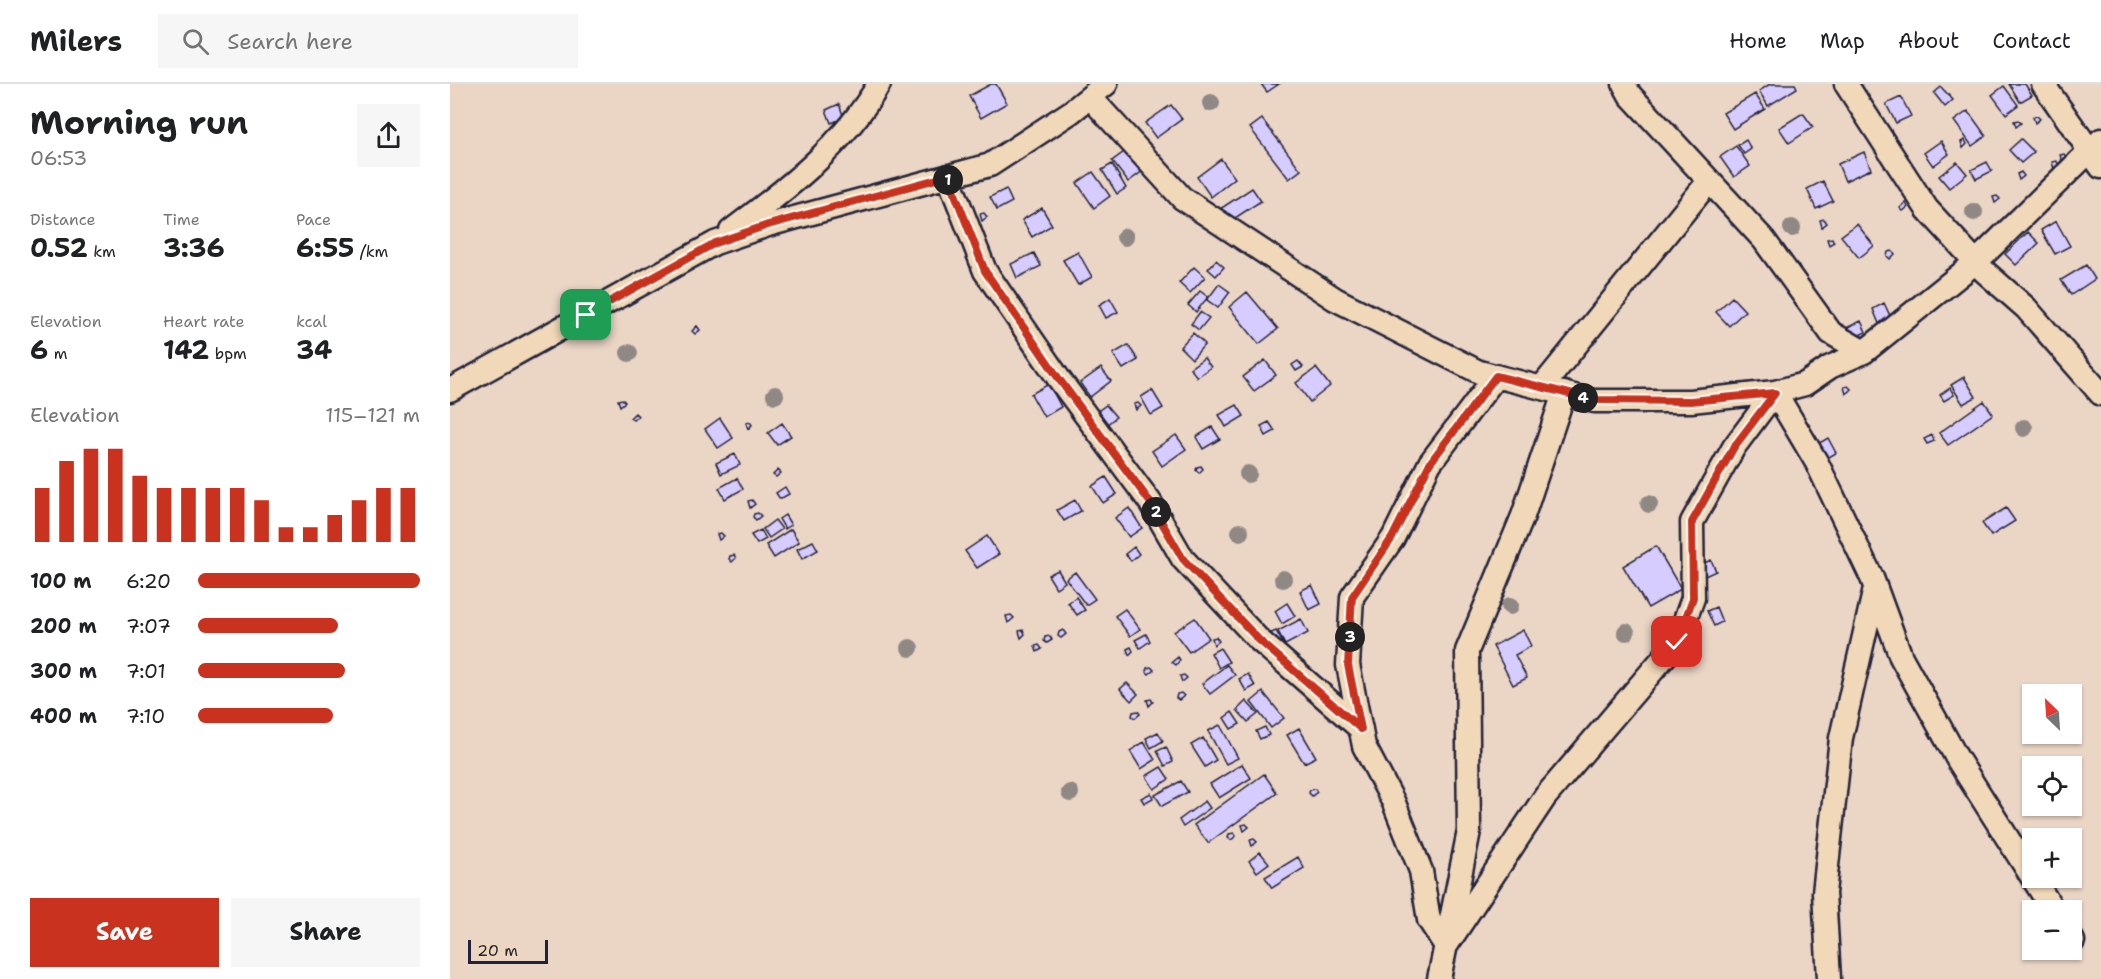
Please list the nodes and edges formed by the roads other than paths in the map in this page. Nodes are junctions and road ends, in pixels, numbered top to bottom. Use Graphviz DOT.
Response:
graph roads {
  1 [pos="879,84"];
  2 [pos="1624,84"];
  3 [pos="1846,84"];
  4 [pos="2043,84"];
  5 [pos="1098,91"];
  6 [pos="2097,152"];
  7 [pos="948,176"];
  8 [pos="1709,181"];
  9 [pos="715,243"];
  10 [pos="1976,262"];
  11 [pos="1864,352"];
  12 [pos="1496,376"];
  13 [pos="450,390"];
  14 [pos="1553,390"];
  15 [pos="1775,393"];
  16 [pos="2101,394"];
  17 [pos="1875,588"];
  18 [pos="1361,729"];
  19 [pos="2047,900"];
  20 [pos="1446,946"];
  21 [pos="1439,979"];
  22 [pos="1828,979"];
  1 -- 9 [label="street"];
  2 -- 8 [label="street"];
  3 -- 10 [label="street"];
  4 -- 6 [label="street"];
  5 -- 7 [label="street"];
  5 -- 12 [label="street"];
  6 -- 10 [label="street"];
  7 -- 9 [label="street"];
  7 -- 18 [label="street"];
  8 -- 11 [label="street"];
  8 -- 14 [label="street"];
  9 -- 13 [label="street"];
  10 -- 11 [label="street"];
  10 -- 16 [label="street"];
  11 -- 15 [label="street"];
  12 -- 14 [label="street"];
  12 -- 18 [label="street"];
  14 -- 15 [label="street"];
  14 -- 20 [label="street"];
  15 -- 17 [label="street"];
  15 -- 20 [label="street"];
  17 -- 19 [label="street"];
  17 -- 22 [label="street"];
  18 -- 20 [label="street"];
  20 -- 21 [label="street"];
}
